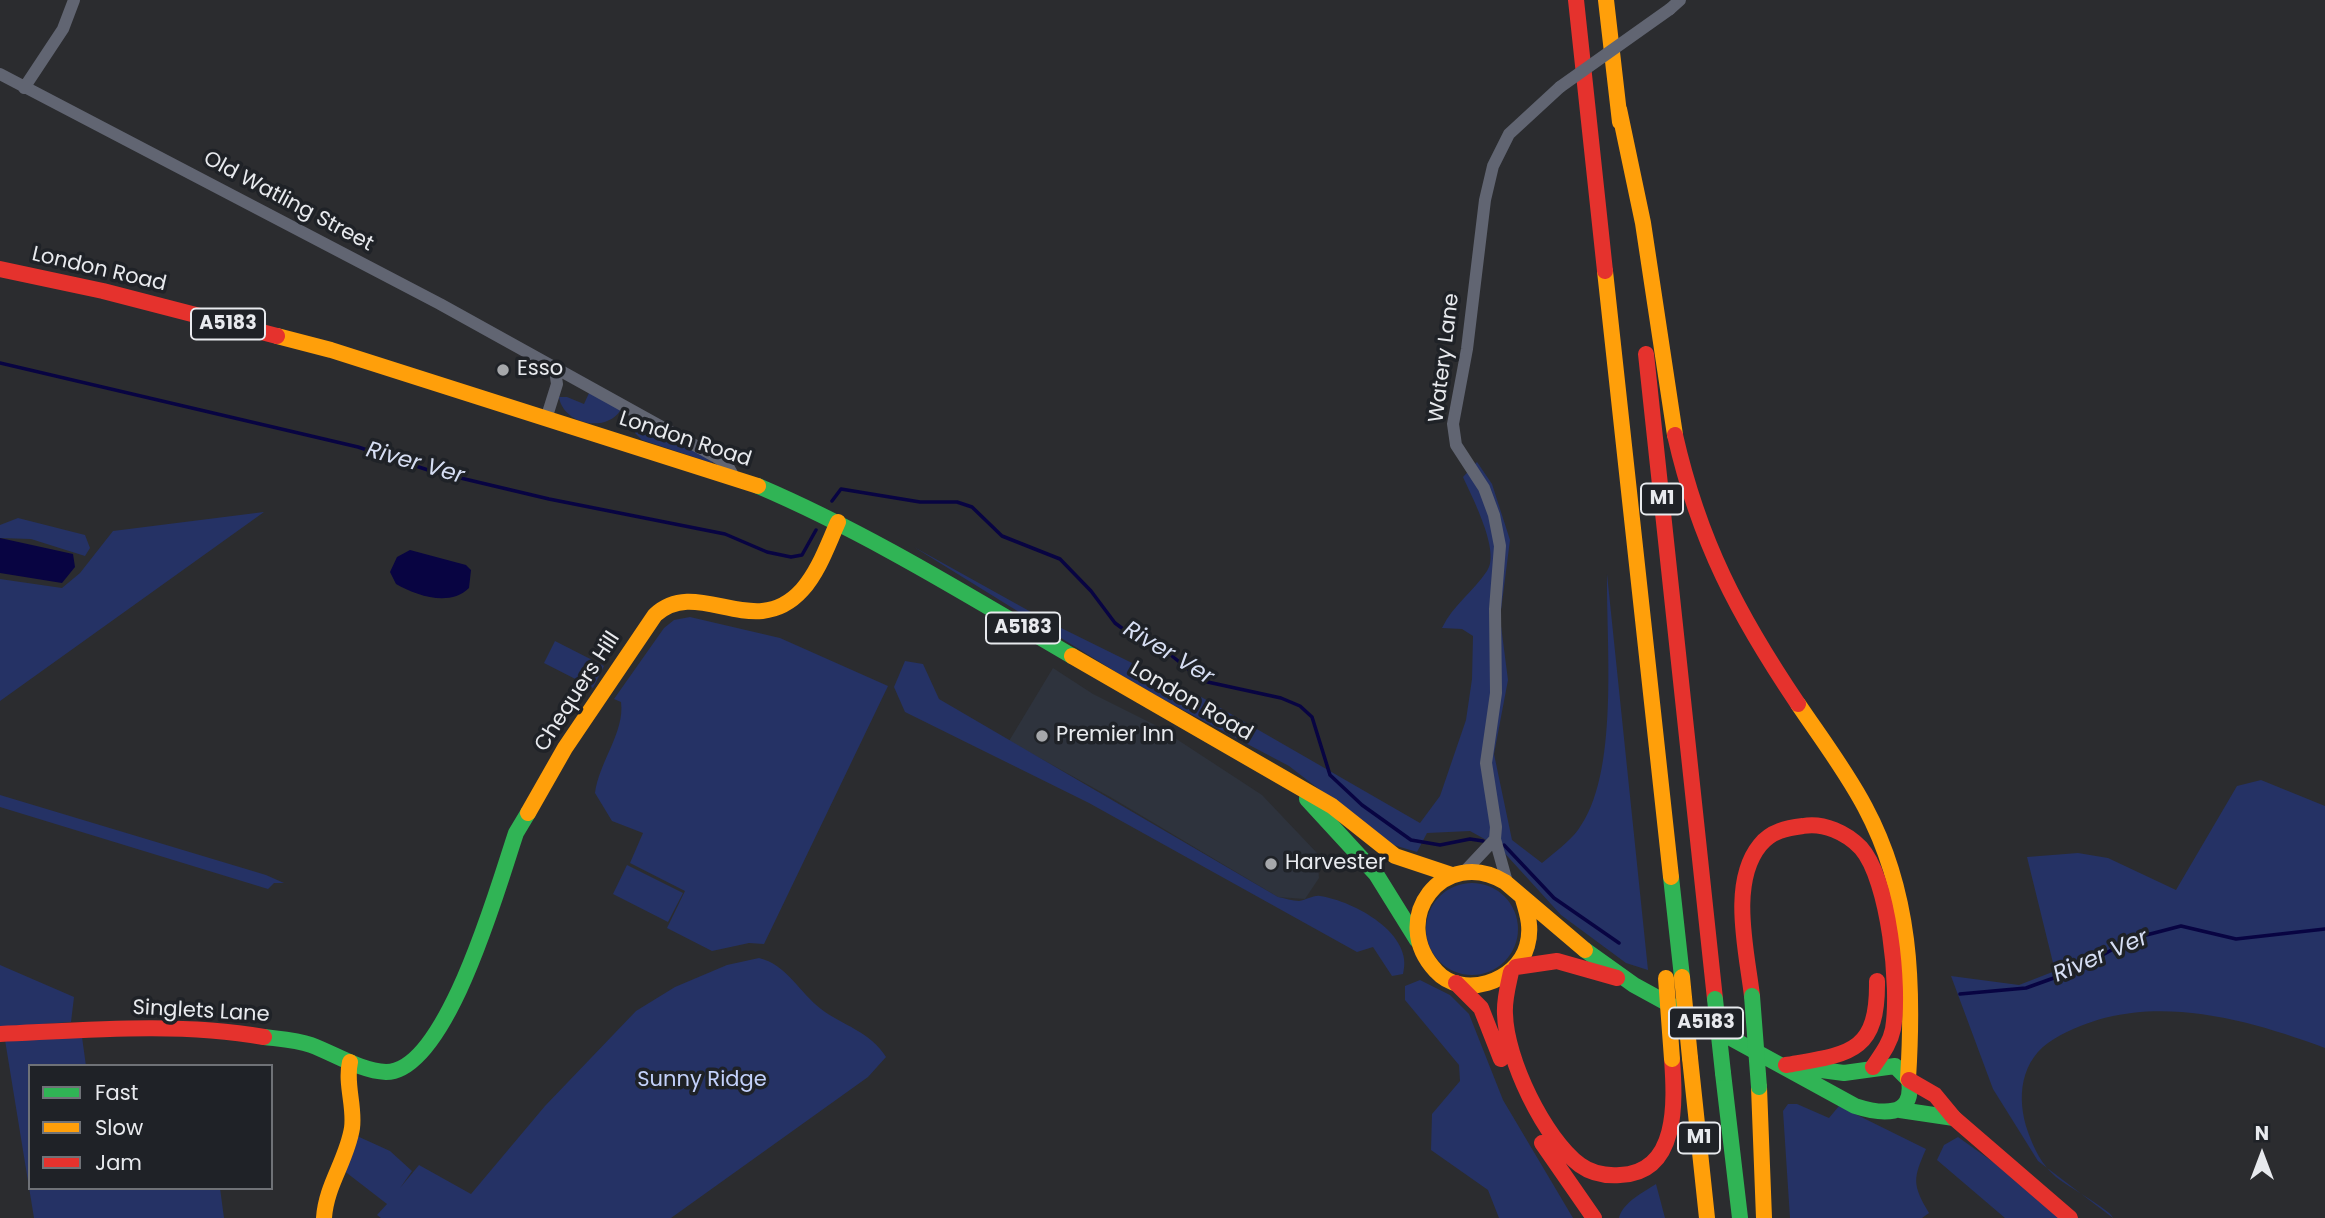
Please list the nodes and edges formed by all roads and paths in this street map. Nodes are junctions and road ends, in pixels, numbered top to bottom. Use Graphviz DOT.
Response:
graph roads {
  1 [pos="74,0"];
  2 [pos="1576,0"];
  3 [pos="1606,0"];
  4 [pos="1675,4"];
  5 [pos="0,74"];
  6 [pos="24,88"];
  7 [pos="1619,109"];
  8 [pos="0,268"];
  9 [pos="555,370"];
  10 [pos="547,416"];
  11 [pos="734,477"];
  12 [pos="838,522"];
  13 [pos="1300,790"];
  14 [pos="1494,839"];
  15 [pos="1855,842"];
  16 [pos="1458,874"];
  17 [pos="1507,882"];
  18 [pos="1522,899"];
  19 [pos="1417,941"];
  20 [pos="1874,943"];
  21 [pos="1876,966"];
  22 [pos="1513,970"];
  23 [pos="1674,977"];
  24 [pos="1625,980"];
  25 [pos="1456,983"];
  26 [pos="449,1013"];
  27 [pos="0,1034"];
  28 [pos="350,1062"];
  29 [pos="1786,1065"];
  30 [pos="1865,1079"];
  31 [pos="1908,1079"];
  32 [pos="1869,1109"];
  33 [pos="1900,1110"];
  34 [pos="1954,1118"];
  35 [pos="324,1218"];
  36 [pos="1594,1218"];
  37 [pos="1707,1218"];
  38 [pos="1740,1218"];
  39 [pos="1763,1218"];
  40 [pos="2070,1218"];
  1 -- 6 [label="street"];
  2 -- 23 [label="main road, M1"];
  3 -- 7 [label="main road, M1"];
  4 -- 14 [label="street, Watery Lane, bridge"];
  5 -- 6 [label="street, Old Watling Street"];
  6 -- 9 [label="street, Old Watling Street"];
  7 -- 31 [label="main road"];
  7 -- 38 [label="main road, M1, bridge"];
  8 -- 10 [label="main road, London Road / A5183"];
  9 -- 10 [label="street"];
  9 -- 11 [label="street, Old Watling Street"];
  10 -- 11 [label="main road, London Road / A5183"];
  11 -- 12 [label="main road, London Road / A5183"];
  12 -- 13 [label="main road, London Road / A5183"];
  12 -- 26 [label="main road, Chequers Hill"];
  13 -- 16 [label="main road, London Road / A5183"];
  13 -- 19 [label="main road, London Road / A5183"];
  14 -- 16 [label="street"];
  14 -- 17 [label="street, Watery Lane"];
  15 -- 20 [label="main road"];
  15 -- 30 [label="main road"];
  15 -- 39 [label="main road, bridge"];
  16 -- 17 [label="main road"];
  16 -- 19 [label="main road"];
  17 -- 18 [label="main road"];
  18 -- 22 [label="main road"];
  18 -- 24 [label="main road, A5183"];
  19 -- 25 [label="main road"];
  21 -- 29 [label="main road"];
  22 -- 23 [label="main road, bridge"];
  22 -- 24 [label="main road, A5183"];
  22 -- 25 [label="main road"];
  23 -- 37 [label="main road, M1, bridge"];
  24 -- 29 [label="main road, A5183"];
  25 -- 36 [label="main road"];
  26 -- 28 [label="main road, Singlets Lane"];
  27 -- 28 [label="main road, Singlets Lane"];
  28 -- 35 [label="main road"];
  29 -- 30 [label="main road, A5183"];
  29 -- 32 [label="main road, A5183"];
  30 -- 31 [label="main road"];
  30 -- 32 [label="main road"];
  31 -- 33 [label="main road"];
  31 -- 34 [label="main road"];
  32 -- 33 [label="main road"];
  33 -- 34 [label="main road"];
  34 -- 40 [label="main road"];
}
